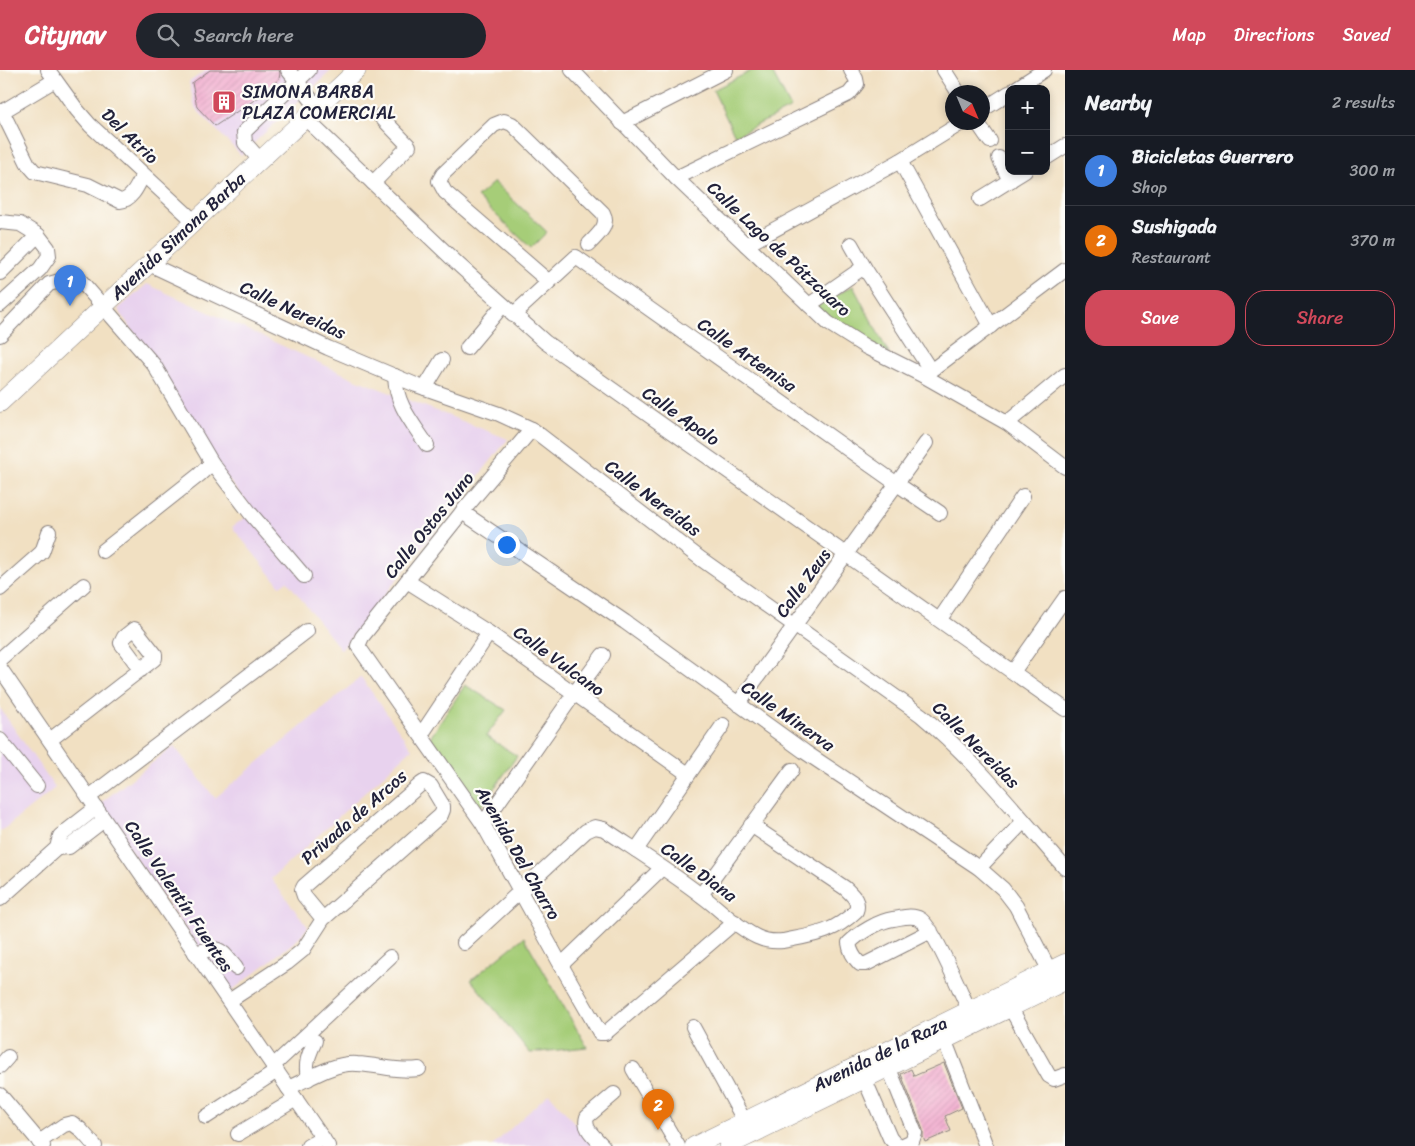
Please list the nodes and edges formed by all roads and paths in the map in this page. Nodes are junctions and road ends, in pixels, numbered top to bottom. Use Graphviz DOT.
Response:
graph roads {
  1 [pos="309,70"];
  2 [pos="357,70"];
  3 [pos="572,70"];
  4 [pos="726,70"];
  5 [pos="851,70"];
  6 [pos="944,70"];
  7 [pos="1044,70"];
  8 [pos="52,75"];
  9 [pos="292,76"];
  10 [pos="954,85"];
  11 [pos="1021,85"];
  12 [pos="1005,96"];
  13 [pos="990,105"];
  14 [pos="1,112"];
  15 [pos="311,113"];
  16 [pos="380,116"];
  17 [pos="622,123"];
  18 [pos="950,130"];
  19 [pos="982,130"];
  20 [pos="990,142"];
  21 [pos="1065,146"];
  22 [pos="1050,155"];
  23 [pos="999,158"];
  24 [pos="260,160"];
  25 [pos="900,161"];
  26 [pos="143,175"];
  27 [pos="1019,175"];
  28 [pos="676,178"];
  29 [pos="1010,181"];
  30 [pos="373,183"];
  31 [pos="980,199"];
  32 [pos="194,221"];
  33 [pos="0,222"];
  34 [pos="38,235"];
  35 [pos="589,244"];
  36 [pos="851,244"];
  37 [pos="746,245"];
  38 [pos="149,264"];
  39 [pos="864,267"];
  40 [pos="1065,270"];
  41 [pos="0,273"];
  42 [pos="548,281"];
  43 [pos="0,305"];
  44 [pos="503,305"];
  45 [pos="809,305"];
  46 [pos="104,306"];
  47 [pos="513,315"];
  48 [pos="991,326"];
  49 [pos="0,335"];
  50 [pos="467,348"];
  51 [pos="442,360"];
  52 [pos="927,374"];
  53 [pos="1065,375"];
  54 [pos="395,376"];
  55 [pos="425,388"];
  56 [pos="0,403"];
  57 [pos="1006,423"];
  58 [pos="532,429"];
  59 [pos="926,443"];
  60 [pos="427,446"];
  61 [pos="212,463"];
  62 [pos="1065,467"];
  63 [pos="897,484"];
  64 [pos="1024,496"];
  65 [pos="462,512"];
  66 [pos="940,513"];
  67 [pos="49,532"];
  68 [pos="103,551"];
  69 [pos="847,554"];
  70 [pos="304,576"];
  71 [pos="407,581"];
  72 [pos="84,585"];
  73 [pos="0,589"];
  74 [pos="1065,598"];
  75 [pos="940,619"];
  76 [pos="794,626"];
  77 [pos="307,631"];
  78 [pos="489,633"];
  79 [pos="358,646"];
  80 [pos="603,655"];
  81 [pos="0,659"];
  82 [pos="0,668"];
  83 [pos="141,670"];
  84 [pos="1013,672"];
  85 [pos="574,694"];
  86 [pos="738,704"];
  87 [pos="1065,709"];
  88 [pos="723,725"];
  89 [pos="421,736"];
  90 [pos="0,740"];
  91 [pos="50,740"];
  92 [pos="792,770"];
  93 [pos="688,774"];
  94 [pos="37,786"];
  95 [pos="92,802"];
  96 [pos="104,820"];
  97 [pos="1024,821"];
  98 [pos="483,824"];
  99 [pos="751,826"];
  100 [pos="57,848"];
  101 [pos="636,850"];
  102 [pos="662,868"];
  103 [pos="979,868"];
  104 [pos="1065,868"];
  105 [pos="520,891"];
  106 [pos="701,895"];
  107 [pos="0,899"];
  108 [pos="324,919"];
  109 [pos="735,922"];
  110 [pos="931,931"];
  111 [pos="464,943"];
  112 [pos="196,953"];
  113 [pos="390,957"];
  114 [pos="561,965"];
  115 [pos="236,968"];
  116 [pos="1059,974"];
  117 [pos="229,1002"];
  118 [pos="1010,1007"];
  119 [pos="969,1010"];
  120 [pos="693,1028"];
  121 [pos="944,1039"];
  122 [pos="314,1041"];
  123 [pos="888,1066"];
  124 [pos="275,1068"];
  125 [pos="419,1069"];
  126 [pos="633,1069"];
  127 [pos="1065,1076"];
  128 [pos="864,1078"];
  129 [pos="308,1079"];
  130 [pos="292,1094"];
  131 [pos="614,1094"];
  132 [pos="0,1095"];
  133 [pos="206,1117"];
  134 [pos="744,1122"];
  135 [pos="238,1134"];
  136 [pos="325,1142"];
  137 [pos="41,1144"];
  138 [pos="95,1146"];
  139 [pos="308,1146"];
  140 [pos="602,1146"];
  141 [pos="678,1146"];
  142 [pos="694,1146"];
  143 [pos="728,1146"];
  144 [pos="896,1146"];
  145 [pos="902,1146"];
  146 [pos="986,1146"];
  1 -- 9 [label="street"];
  2 -- 15 [label="main road, Avenida Simona Barba"];
  3 -- 17 [label="street, Calle Lago de Pátzcuaro"];
  4 -- 17 [label="street"];
  5 -- 28 [label="street"];
  6 -- 10 [label="street"];
  7 -- 11 [label="street"];
  8 -- 14 [label="street"];
  8 -- 26 [label="street, Del Atrio"];
  9 -- 15 [label="street, Calle Apolo"];
  9 -- 24 [label="street"];
  12 -- 13 [label="street"];
  14 -- 26 [label="street"];
  15 -- 24 [label="main road, Avenida Simona Barba"];
  15 -- 30 [label="street, Calle Apolo"];
  16 -- 30 [label="street"];
  17 -- 28 [label="street, Calle Lago de Pátzcuaro"];
  18 -- 25 [label="street"];
  19 -- 20 [label="street"];
  21 -- 22 [label="street"];
  23 -- 29 [label="street"];
  24 -- 32 [label="main road, Avenida Simona Barba"];
  25 -- 37 [label="street"];
  25 -- 48 [label="street"];
  26 -- 32 [label="street, Del Atrio"];
  27 -- 29 [label="street"];
  28 -- 37 [label="street, Calle Lago de Pátzcuaro"];
  29 -- 31 [label="street"];
  30 -- 44 [label="street, Calle Apolo"];
  32 -- 38 [label="main road, Avenida Simona Barba"];
  33 -- 34 [label="street"];
  34 -- 41 [label="street"];
  34 -- 43 [label="street"];
  35 -- 42 [label="street"];
  36 -- 39 [label="street"];
  37 -- 45 [label="street, Calle Lago de Pátzcuaro"];
  38 -- 46 [label="main road, Avenida Simona Barba"];
  38 -- 54 [label="street, Calle Nereidas"];
  39 -- 45 [label="street"];
  39 -- 52 [label="street"];
  40 -- 48 [label="street"];
  42 -- 47 [label="street"];
  42 -- 63 [label="street, Calle Artemisa"];
  44 -- 47 [label="street, Calle Apolo"];
  44 -- 50 [label="street"];
  45 -- 52 [label="street, Calle Lago de Pátzcuaro"];
  46 -- 49 [label="street"];
  46 -- 56 [label="main road, Avenida Simona Barba"];
  46 -- 61 [label="street"];
  47 -- 69 [label="street, Calle Apolo"];
  48 -- 52 [label="street"];
  51 -- 55 [label="street"];
  52 -- 57 [label="street, Calle Lago de Pátzcuaro"];
  53 -- 57 [label="street"];
  54 -- 55 [label="street, Calle Nereidas"];
  54 -- 60 [label="street"];
  55 -- 58 [label="street, Calle Nereidas"];
  57 -- 62 [label="street, Calle Lago de Pátzcuaro"];
  58 -- 65 [label="street, Calle Ostos Juno"];
  58 -- 76 [label="street, Calle Nereidas"];
  59 -- 63 [label="street, Calle Zeus"];
  61 -- 68 [label="street"];
  61 -- 70 [label="street"];
  63 -- 66 [label="street, Calle Artemisa"];
  63 -- 69 [label="street, Calle Zeus"];
  64 -- 75 [label="street"];
  65 -- 71 [label="street, Calle Ostos Juno"];
  65 -- 86 [label="street, Calle Minerva"];
  67 -- 73 [label="street"];
  69 -- 75 [label="street, Calle Apolo"];
  69 -- 76 [label="street, Calle Zeus"];
  71 -- 78 [label="street, Calle Vulcano"];
  71 -- 79 [label="street, Calle Ostos Juno"];
  72 -- 81 [label="street"];
  74 -- 84 [label="street"];
  75 -- 84 [label="street, Calle Apolo"];
  76 -- 86 [label="street, Calle Zeus"];
  76 -- 97 [label="street, Calle Nereidas"];
  77 -- 95 [label="street"];
  78 -- 85 [label="street, Calle Vulcano"];
  78 -- 89 [label="street"];
  79 -- 89 [label="street, Avenida Del Charro"];
  80 -- 85 [label="street"];
  82 -- 91 [label="street, Calle Valentín Fuentes"];
  83 -- 91 [label="street"];
  84 -- 87 [label="street, Calle Apolo"];
  85 -- 93 [label="street, Calle Vulcano"];
  85 -- 98 [label="street"];
  86 -- 103 [label="street, Calle Minerva"];
  88 -- 93 [label="street"];
  89 -- 98 [label="street, Avenida Del Charro"];
  90 -- 94 [label="street"];
  91 -- 95 [label="street, Calle Valentín Fuentes"];
  92 -- 99 [label="street"];
  93 -- 101 [label="street"];
  95 -- 96 [label="street, Calle Valentín Fuentes"];
  95 -- 100 [label="street"];
  96 -- 100 [label="street"];
  96 -- 112 [label="street, Calle Valentín Fuentes"];
  97 -- 103 [label="street"];
  97 -- 104 [label="street, Calle Nereidas"];
  98 -- 105 [label="street, Avenida Del Charro"];
  99 -- 106 [label="street"];
  99 -- 109 [label="street, Calle Diana"];
  100 -- 107 [label="street"];
  101 -- 102 [label="street, Calle Diana"];
  101 -- 105 [label="street, Calle Diana"];
  102 -- 106 [label="street, Calle Diana"];
  102 -- 114 [label="street"];
  103 -- 116 [label="street, Calle Minerva"];
  105 -- 111 [label="street"];
  105 -- 114 [label="street, Avenida Del Charro"];
  106 -- 109 [label="street, Calle Diana"];
  108 -- 108 [label="street, Privada de Arcos"];
  108 -- 117 [label="street, Privada de Arcos"];
  109 -- 114 [label="street, Avenida Del Charro"];
  110 -- 110 [label="street"];
  110 -- 119 [label="street"];
  112 -- 115 [label="street"];
  112 -- 117 [label="street, Calle Valentín Fuentes"];
  113 -- 124 [label="street"];
  116 -- 118 [label="main road, Avenida de la Raza"];
  116 -- 119 [label="main road, Avenida de la Raza"];
  117 -- 124 [label="street, Calle Valentín Fuentes"];
  118 -- 121 [label="main road, Avenida de la Raza"];
  118 -- 127 [label="street"];
  119 -- 134 [label="main road, Avenida de la Raza"];
  120 -- 134 [label="street"];
  121 -- 123 [label="main road, Avenida de la Raza"];
  121 -- 146 [label="street"];
  122 -- 129 [label="street"];
  123 -- 128 [label="main road, Avenida de la Raza"];
  123 -- 145 [label="street"];
  124 -- 130 [label="street, Calle Valentín Fuentes"];
  124 -- 133 [label="street"];
  125 -- 129 [label="street"];
  126 -- 141 [label="street"];
  128 -- 143 [label="main road, Avenida de la Raza"];
  128 -- 144 [label="street"];
  129 -- 130 [label="street"];
  130 -- 135 [label="street"];
  130 -- 136 [label="street, Calle Valentín Fuentes"];
  131 -- 140 [label="street"];
  132 -- 137 [label="street"];
  134 -- 142 [label="main road, Avenida de la Raza"];
  136 -- 139 [label="street"];
  137 -- 138 [label="street"];
}
